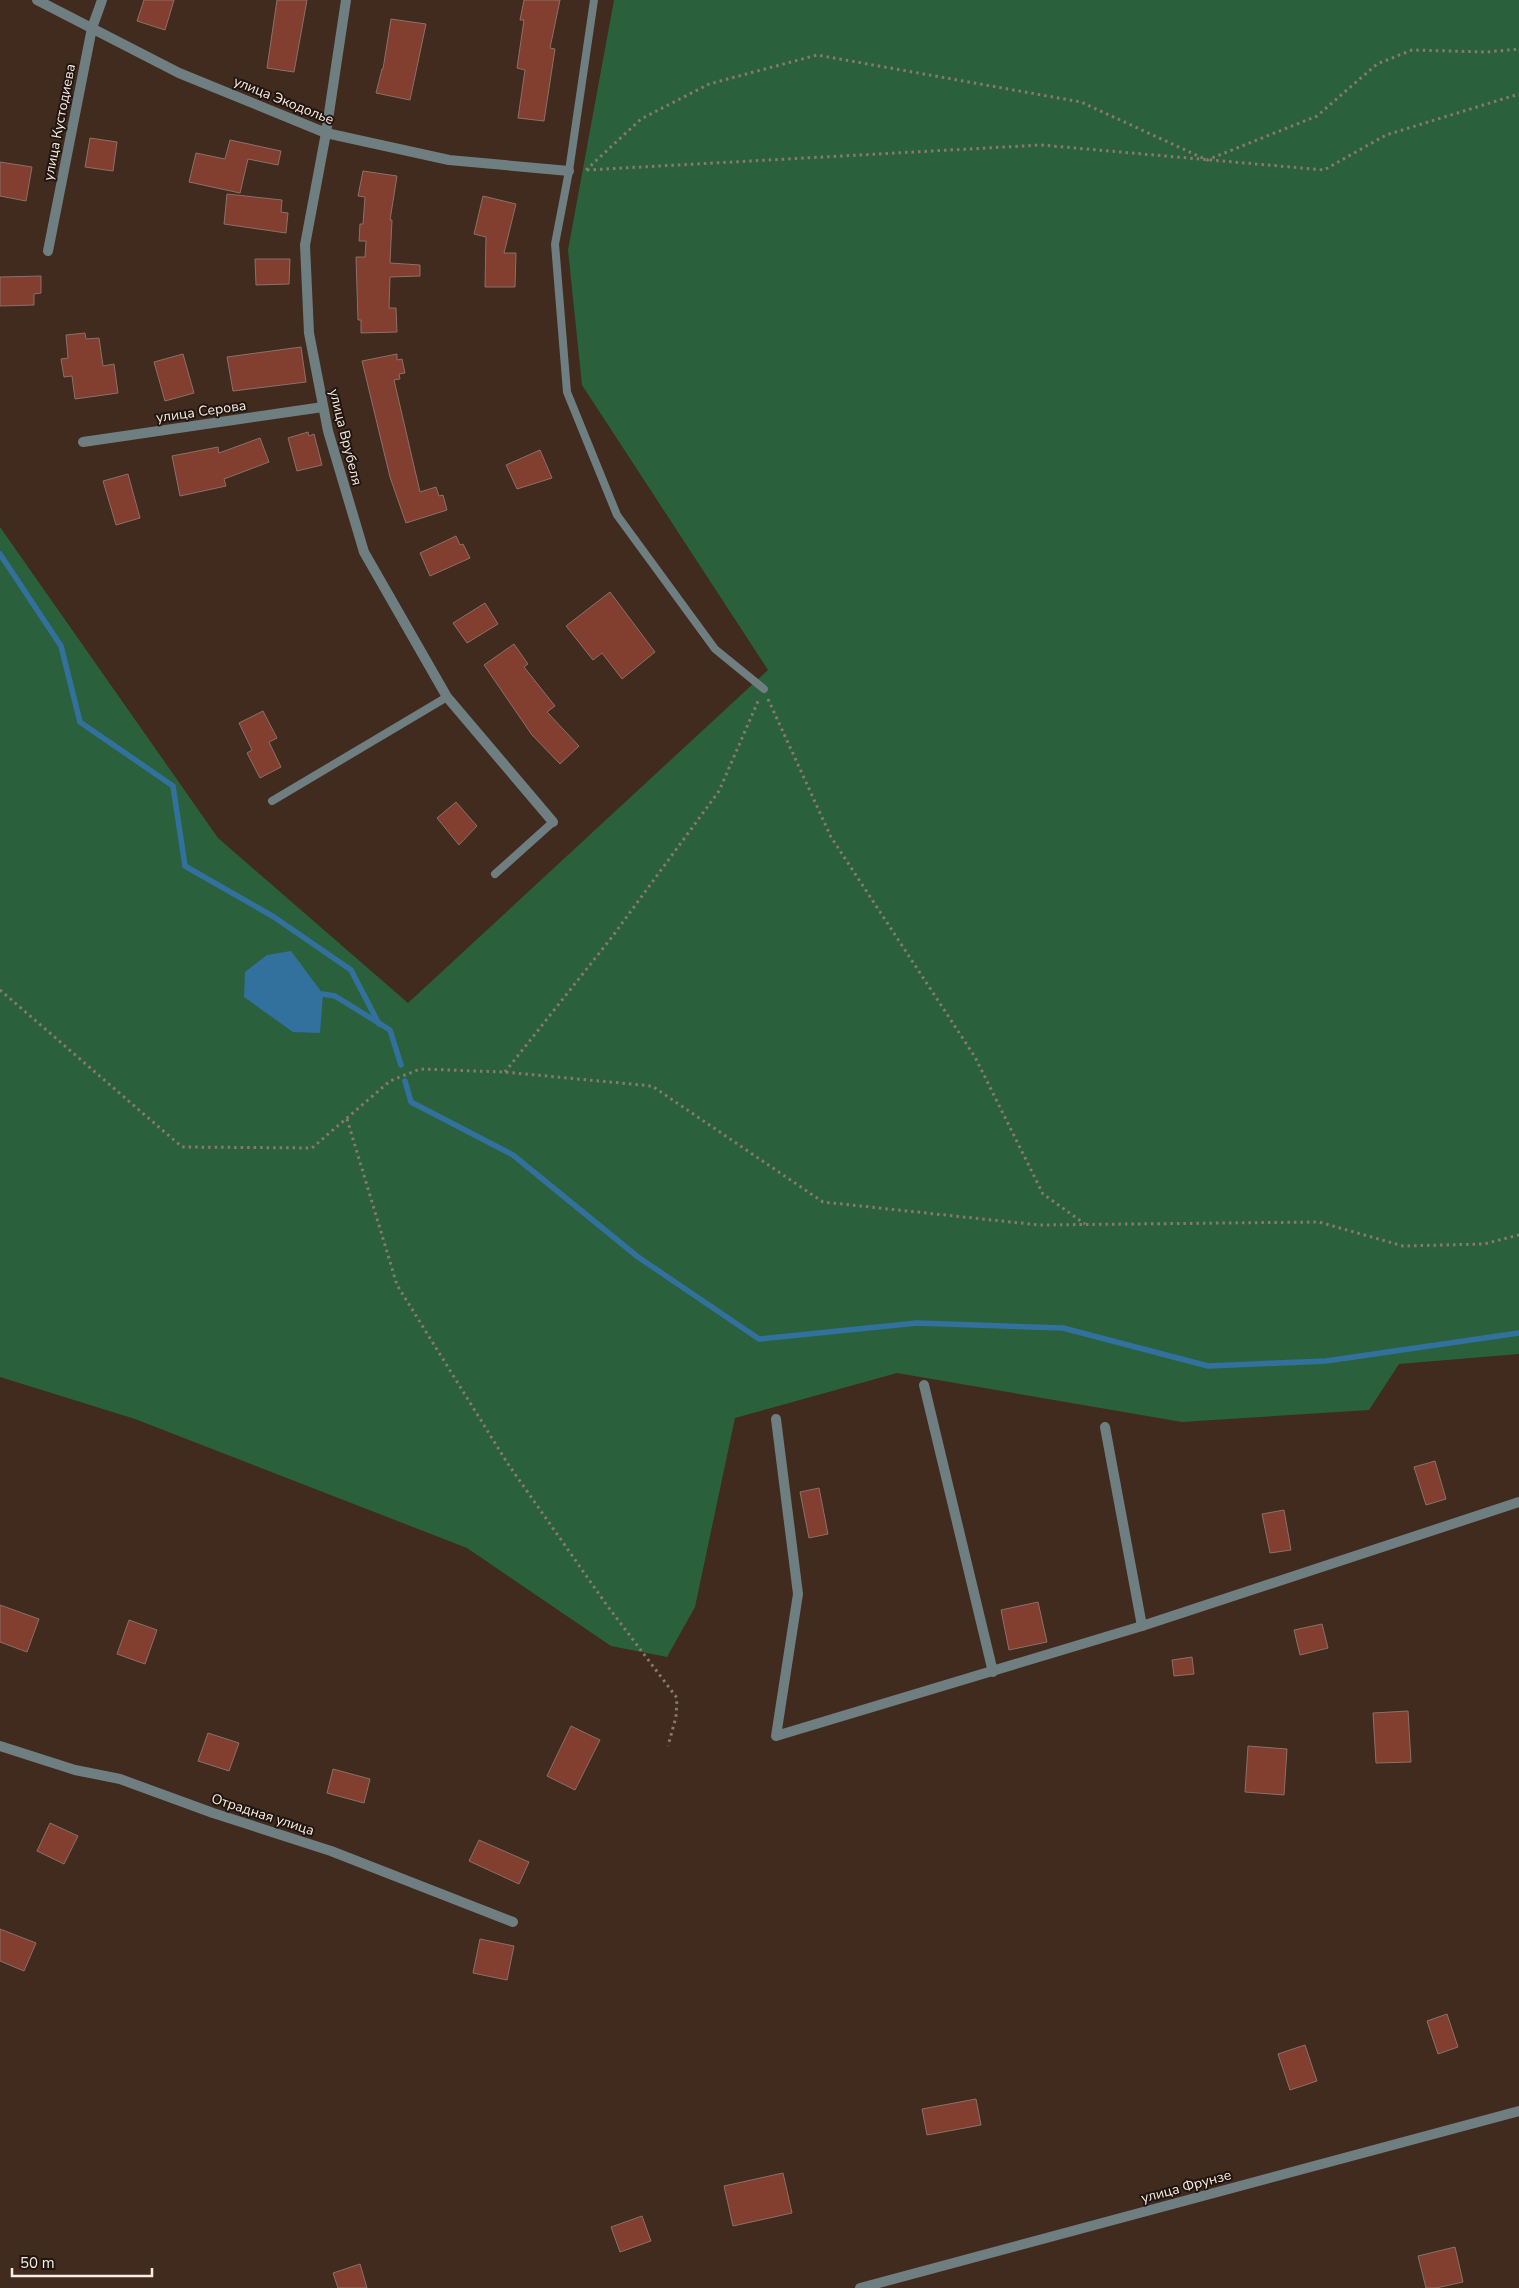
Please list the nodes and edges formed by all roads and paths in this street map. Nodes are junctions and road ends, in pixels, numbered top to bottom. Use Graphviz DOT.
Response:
graph roads {
  1 [pos="37,0"];
  2 [pos="102,0"];
  3 [pos="346,0"];
  4 [pos="594,0"];
  5 [pos="92,28"];
  6 [pos="1519,49"];
  7 [pos="1519,94"];
  8 [pos="326,133"];
  9 [pos="1207,160"];
  10 [pos="586,170"];
  11 [pos="569,171"];
  12 [pos="48,251"];
  13 [pos="323,407"];
  14 [pos="83,442"];
  15 [pos="764,689"];
  16 [pos="448,697"];
  17 [pos="272,801"];
  18 [pos="553,822"];
  19 [pos="495,874"];
  20 [pos="0,990"];
  21 [pos="504,1072"];
  22 [pos="347,1119"];
  23 [pos="1085,1224"];
  24 [pos="1519,1235"];
  25 [pos="924,1385"];
  26 [pos="776,1419"];
  27 [pos="1105,1427"];
  28 [pos="1519,1502"];
  29 [pos="1142,1626"];
  30 [pos="993,1672"];
  31 [pos="0,1746"];
  32 [pos="668,1746"];
  33 [pos="513,1922"];
  34 [pos="1519,2111"];
  35 [pos="860,2288"];
  1 -- 5 [label="street, улица Экодолье"];
  2 -- 5 [label="street, улица Кустодиева"];
  3 -- 8 [label="street, улица Врубеля"];
  4 -- 11 [label="lane"];
  5 -- 8 [label="street, улица Экодолье"];
  5 -- 12 [label="street, улица Кустодиева"];
  6 -- 9 [label="path"];
  7 -- 9 [label="path"];
  8 -- 11 [label="street, улица Экодолье"];
  8 -- 13 [label="street, улица Врубеля"];
  9 -- 10 [label="path"];
  9 -- 10 [label="path"];
  10 -- 11 [label="path"];
  11 -- 15 [label="lane"];
  13 -- 14 [label="street, улица Серова"];
  13 -- 16 [label="street, улица Врубеля"];
  15 -- 21 [label="path"];
  15 -- 23 [label="path"];
  16 -- 17 [label="lane"];
  16 -- 18 [label="street, улица Врубеля"];
  18 -- 19 [label="lane"];
  20 -- 22 [label="path"];
  21 -- 22 [label="path"];
  21 -- 23 [label="path"];
  22 -- 32 [label="path"];
  23 -- 24 [label="path"];
  25 -- 30 [label="street"];
  26 -- 30 [label="street"];
  27 -- 29 [label="street"];
  28 -- 29 [label="street"];
  29 -- 30 [label="street"];
  31 -- 33 [label="street, Отрадная улица"];
  34 -- 35 [label="street, улица Фрунзе"];
}
